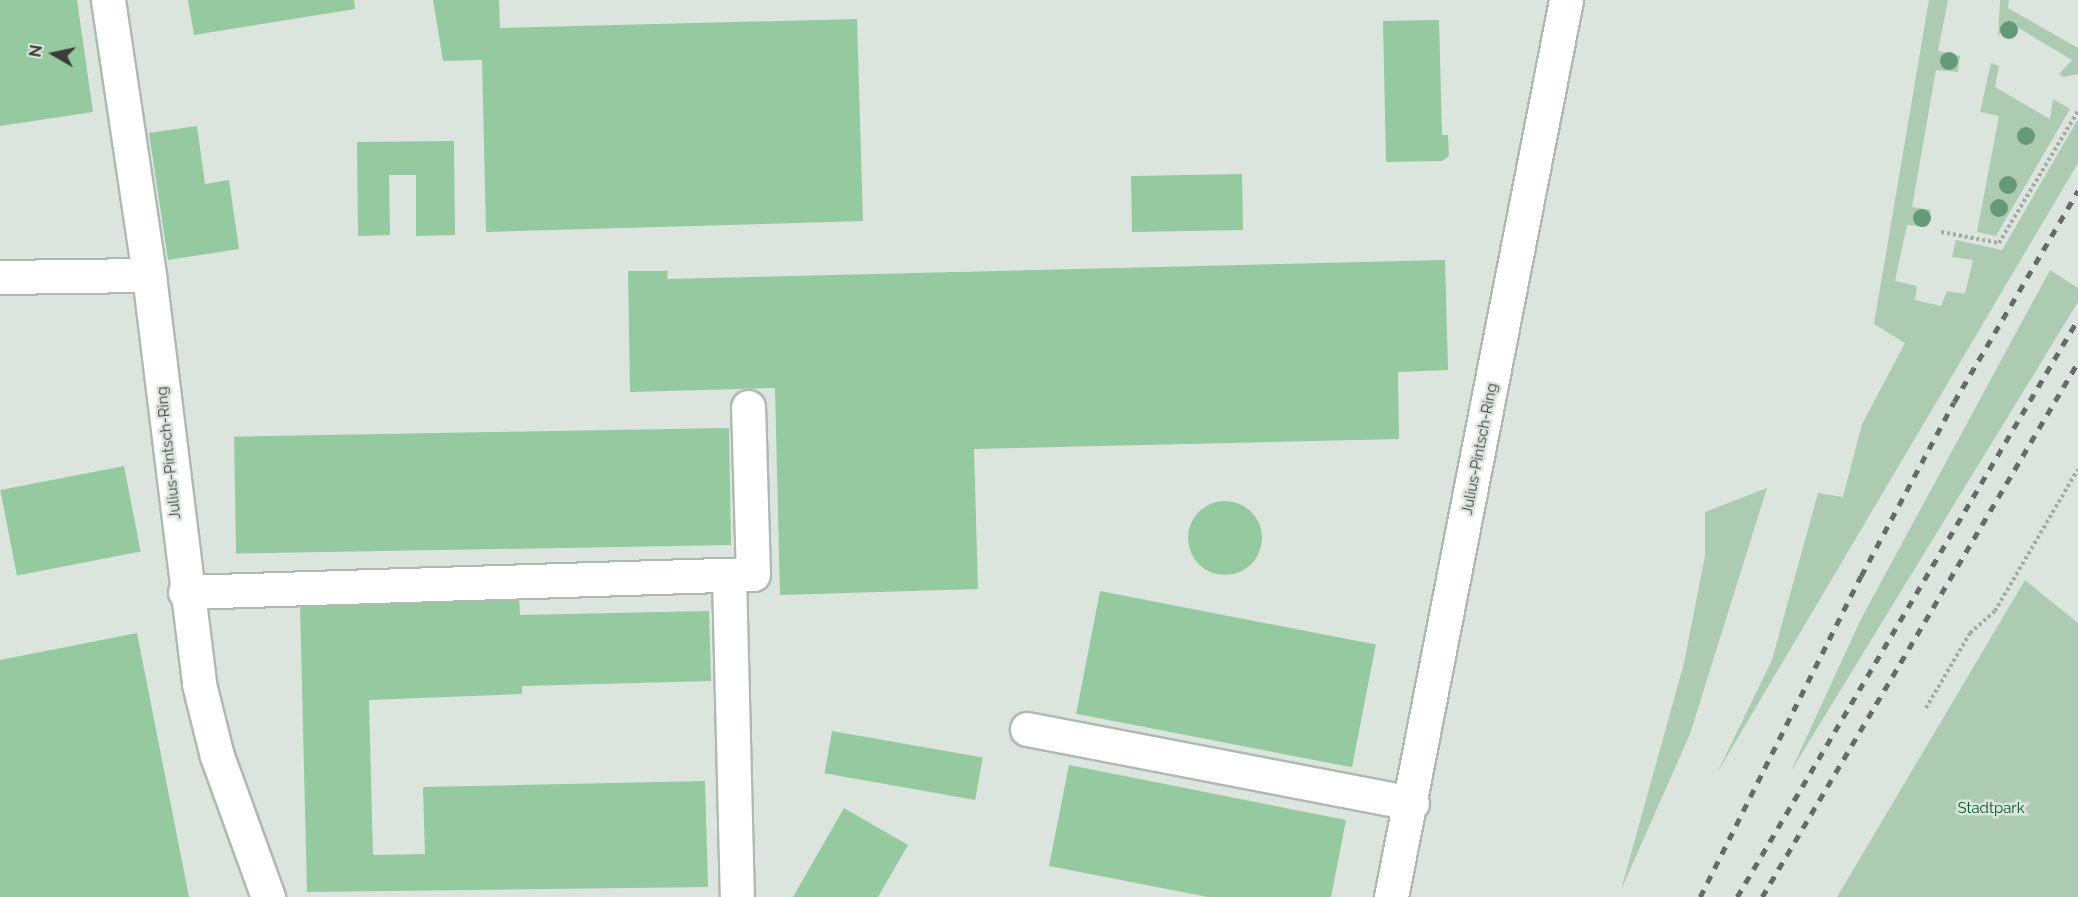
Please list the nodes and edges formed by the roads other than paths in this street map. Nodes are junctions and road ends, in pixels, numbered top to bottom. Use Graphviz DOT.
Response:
graph roads {
  1 [pos="108,0"];
  2 [pos="1566,0"];
  3 [pos="149,275"];
  4 [pos="0,277"];
  5 [pos="748,407"];
  6 [pos="729,575"];
  7 [pos="185,592"];
  8 [pos="1027,729"];
  9 [pos="1412,803"];
  10 [pos="268,897"];
  11 [pos="737,897"];
  12 [pos="1391,897"];
  1 -- 3 [label="street, Julius-Pintsch-Ring"];
  2 -- 9 [label="street, Julius-Pintsch-Ring"];
  3 -- 4 [label="street"];
  3 -- 7 [label="street, Julius-Pintsch-Ring"];
  5 -- 6 [label="street"];
  6 -- 7 [label="street"];
  6 -- 11 [label="street"];
  7 -- 10 [label="street, Julius-Pintsch-Ring"];
  8 -- 9 [label="street"];
  9 -- 12 [label="street, Julius-Pintsch-Ring"];
}
